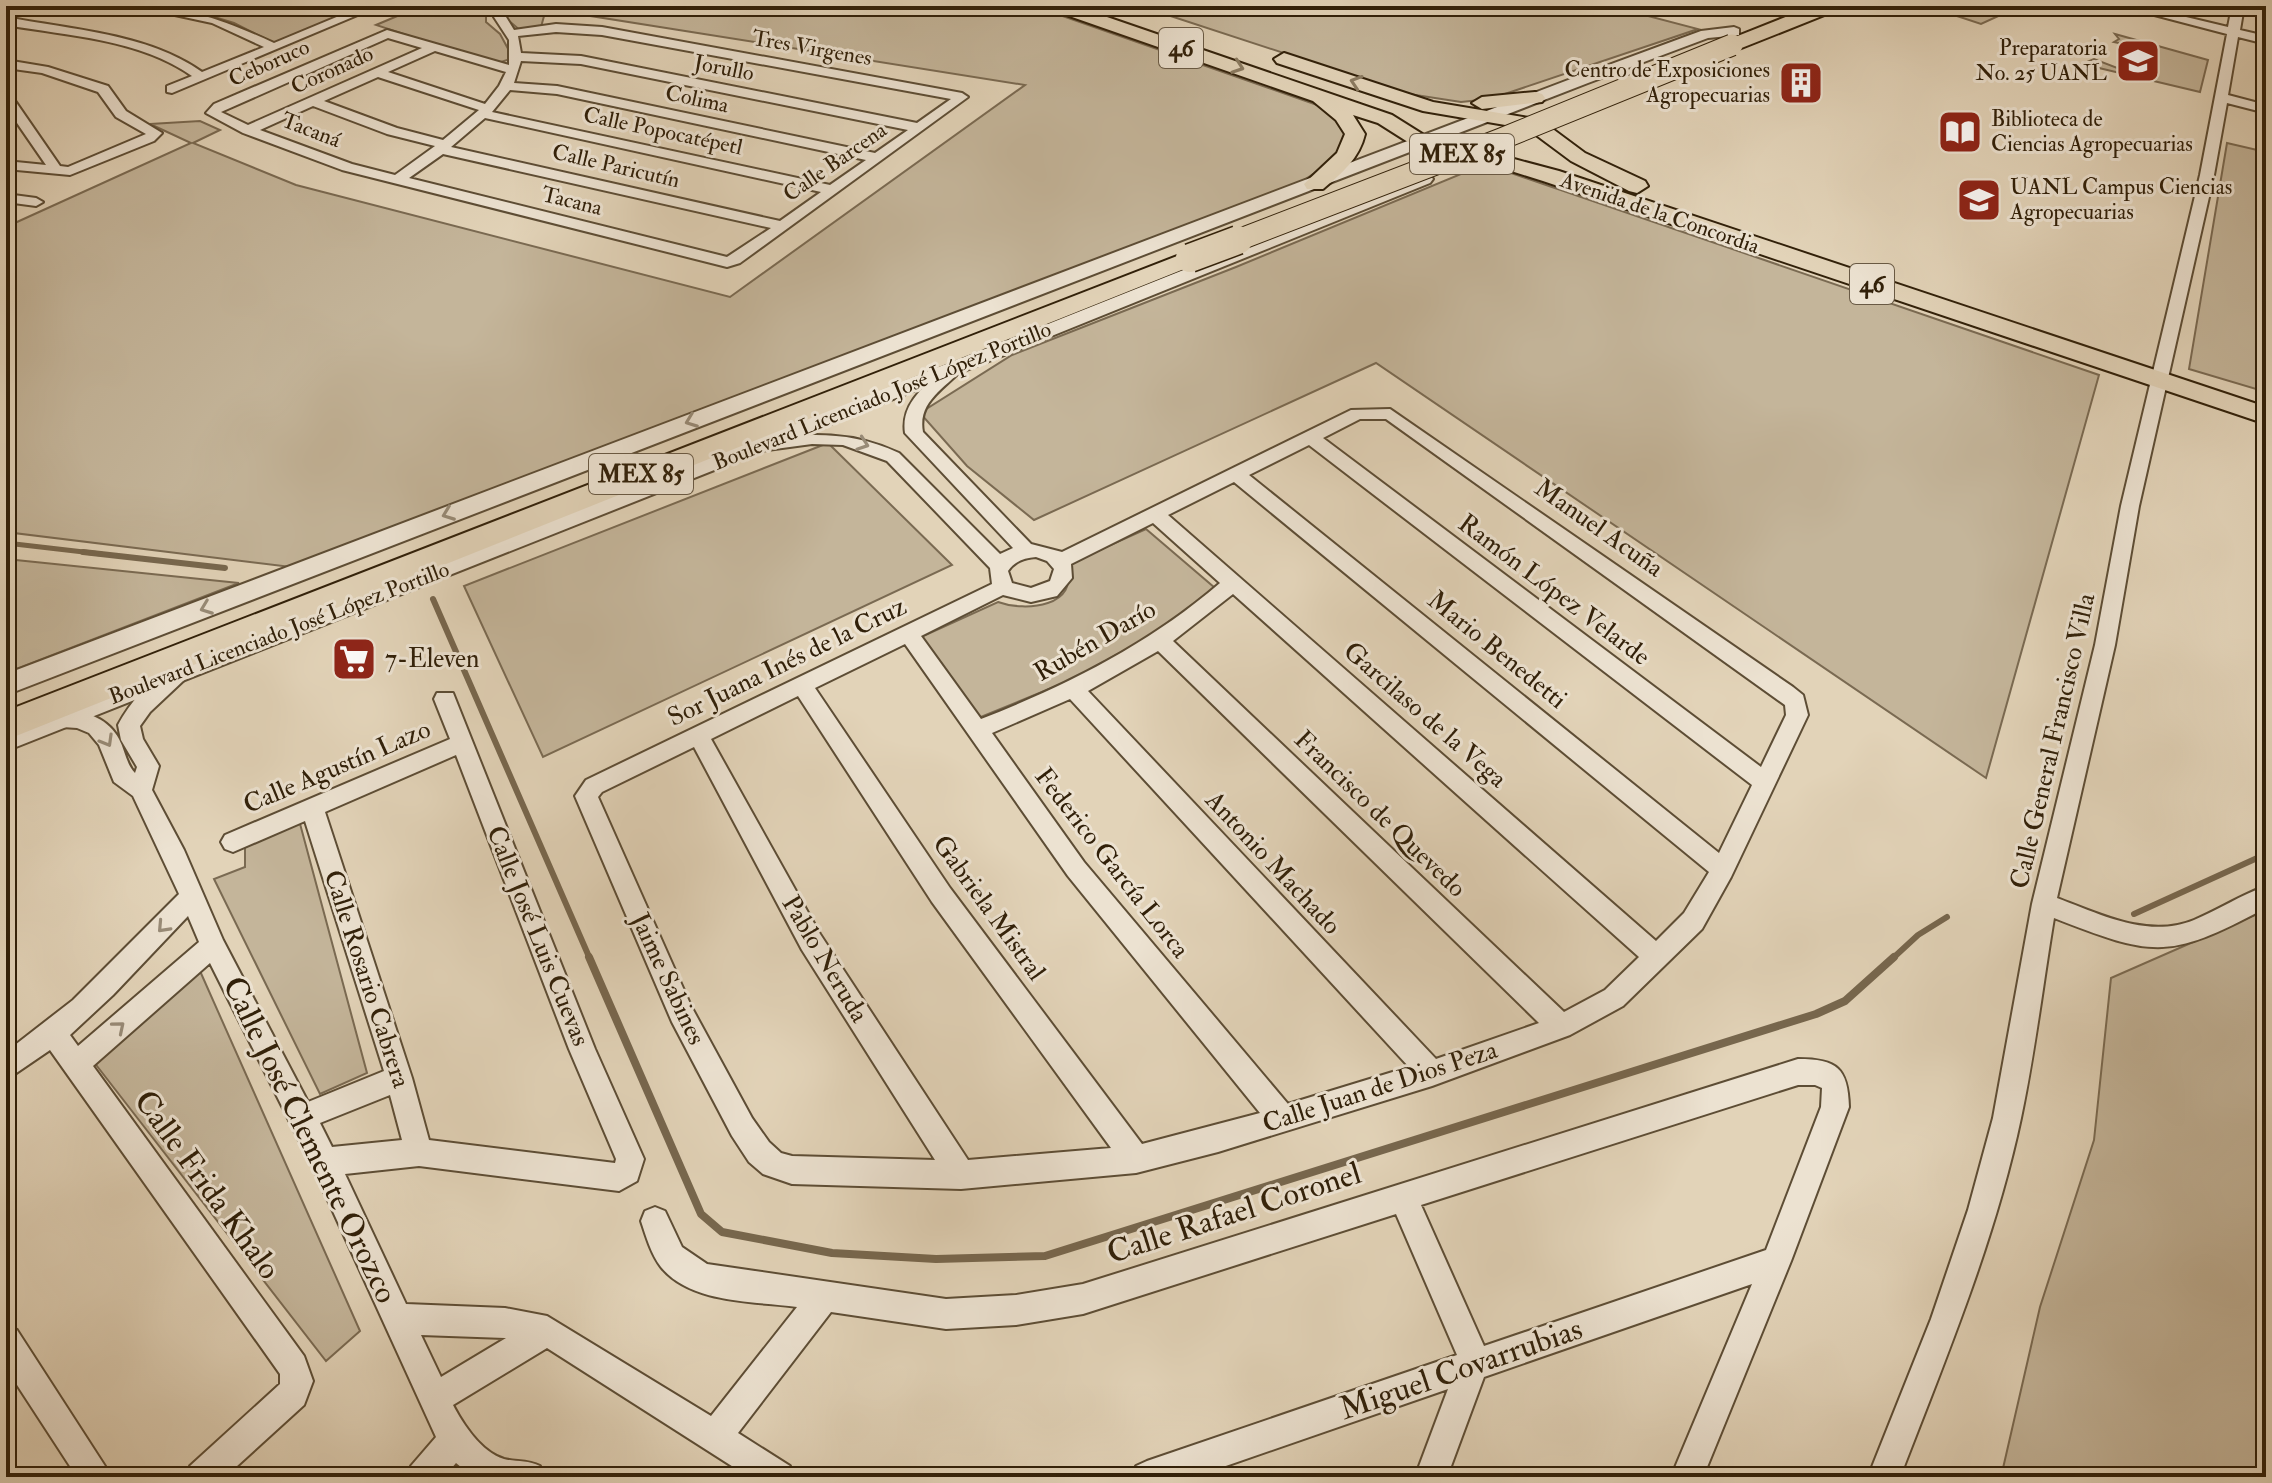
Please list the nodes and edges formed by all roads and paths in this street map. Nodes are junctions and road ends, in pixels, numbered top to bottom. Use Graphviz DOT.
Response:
graph roads {
  1 [pos="139,6"];
  2 [pos="373,6"];
  3 [pos="496,6"];
  4 [pos="504,6"];
  5 [pos="1058,6"];
  6 [pos="1853,6"];
  7 [pos="2126,6"];
  8 [pos="2234,7"];
  9 [pos="1807,8"];
  10 [pos="6,21"];
  11 [pos="2233,32"];
  12 [pos="512,35"];
  13 [pos="1733,38"];
  14 [pos="2266,40"];
  15 [pos="274,47"];
  16 [pos="432,48"];
  17 [pos="1270,54"];
  18 [pos="6,64"];
  19 [pos="516,64"];
  20 [pos="376,72"];
  21 [pos="201,77"];
  22 [pos="1582,80"];
  23 [pos="506,86"];
  24 [pos="172,89"];
  25 [pos="1305,90"];
  26 [pos="2220,97"];
  27 [pos="6,98"];
  28 [pos="1535,98"];
  29 [pos="961,99"];
  30 [pos="313,101"];
  31 [pos="1430,107"];
  32 [pos="1497,108"];
  33 [pos="2266,109"];
  34 [pos="486,112"];
  35 [pos="213,113"];
  36 [pos="1576,118"];
  37 [pos="1385,119"];
  38 [pos="920,128"];
  39 [pos="248,130"];
  40 [pos="1543,131"];
  41 [pos="1423,143"];
  42 [pos="443,147"];
  43 [pos="1578,157"];
  44 [pos="878,158"];
  45 [pos="1476,158"];
  46 [pos="1379,159"];
  47 [pos="6,165"];
  48 [pos="1514,165"];
  49 [pos="57,171"];
  50 [pos="1442,172"];
  51 [pos="1551,176"];
  52 [pos="397,180"];
  53 [pos="1419,181"];
  54 [pos="1315,184"];
  55 [pos="833,190"];
  56 [pos="6,198"];
  57 [pos="36,202"];
  58 [pos="783,226"];
  59 [pos="1175,258"];
  60 [pos="735,260"];
  61 [pos="1099,310"];
  62 [pos="957,366"];
  63 [pos="2161,374"];
  64 [pos="2266,399"];
  65 [pos="2266,416"];
  66 [pos="1311,437"];
  67 [pos="758,445"];
  68 [pos="924,446"];
  69 [pos="893,457"];
  70 [pos="1236,474"];
  71 [pos="960,483"];
  72 [pos="931,495"];
  73 [pos="1156,515"];
  74 [pos="1027,551"];
  75 [pos="1060,561"];
  76 [pos="1002,576"];
  77 [pos="1233,583"];
  78 [pos="908,633"];
  79 [pos="1160,641"];
  80 [pos="176,675"];
  81 [pos="6,685"];
  82 [pos="802,685"];
  83 [pos="1074,690"];
  84 [pos="1785,693"];
  85 [pos="445,699"];
  86 [pos="6,706"];
  87 [pos="55,720"];
  88 [pos="6,726"];
  89 [pos="975,731"];
  90 [pos="699,737"];
  91 [pos="6,740"];
  92 [pos="462,743"];
  93 [pos="1766,783"];
  94 [pos="594,786"];
  95 [pos="141,790"];
  96 [pos="312,808"];
  97 [pos="233,842"];
  98 [pos="1723,870"];
  99 [pos="192,896"];
  100 [pos="2266,896"];
  101 [pos="2044,904"];
  102 [pos="213,945"];
  103 [pos="1657,957"];
  104 [pos="1561,1027"];
  105 [pos="54,1034"];
  106 [pos="75,1065"];
  107 [pos="6,1067"];
  108 [pos="1432,1073"];
  109 [pos="399,1078"];
  110 [pos="303,1117"];
  111 [pos="1283,1119"];
  112 [pos="419,1152"];
  113 [pos="1136,1159"];
  114 [pos="325,1162"];
  115 [pos="773,1164"];
  116 [pos="961,1175"];
  117 [pos="1403,1197"];
  118 [pos="655,1221"];
  119 [pos="1776,1261"];
  120 [pos="823,1299"];
  121 [pos="398,1319"];
  122 [pos="547,1331"];
  123 [pos="6,1341"];
  124 [pos="1473,1365"];
  125 [pos="435,1398"];
  126 [pos="714,1437"];
  127 [pos="454,1441"];
  128 [pos="494,1476"];
  129 [pos="96,1477"];
  130 [pos="201,1477"];
  131 [pos="422,1477"];
  132 [pos="529,1477"];
  133 [pos="779,1477"];
  134 [pos="1147,1477"];
  135 [pos="1431,1477"];
  136 [pos="1687,1477"];
  137 [pos="1884,1477"];
  1 -- 15 [label="street"];
  2 -- 15 [label="street"];
  3 -- 12 [label="street"];
  4 -- 12 [label="street"];
  5 -- 25 [label="main road, Avenida de la Concordia / 46, one-way"];
  6 -- 9 [label="street, Boulevard Licenciado José López Portillo"];
  7 -- 11 [label="street"];
  8 -- 11 [label="street, Calle General Francisco Villa"];
  9 -- 13 [label="highway, Boulevard Licenciado José López Portillo / MEX 85"];
  9 -- 13 [label="highway, Boulevard Licenciado José López Portillo / MEX 85"];
  10 -- 21 [label="street"];
  11 -- 14 [label="street"];
  11 -- 26 [label="street, Calle General Francisco Villa"];
  12 -- 19 [label="street"];
  12 -- 29 [label="street, Tres Virgenes"];
  13 -- 22 [label="street, Boulevard Licenciado José López Portillo"];
  13 -- 36 [label="street, Boulevard Licenciado José López Portillo"];
  13 -- 59 [label="highway, Boulevard Licenciado José López Portillo / MEX 85, bridge"];
  15 -- 21 [label="street"];
  16 -- 19 [label="street"];
  16 -- 20 [label="street, Coronado"];
  16 -- 35 [label="street, Ceboruco"];
  31 -- 17 [label="main road, Avenida de la Concordia / 46, one-way"];
  18 -- 49 [label="street"];
  19 -- 23 [label="street"];
  19 -- 38 [label="street, Jorullo"];
  20 -- 30 [label="street, Coronado"];
  20 -- 34 [label="street, Calle Popocatépetl"];
  21 -- 24 [label="street"];
  22 -- 28 [label="street, Boulevard Licenciado José López Portillo"];
  22 -- 32 [label="street"];
  23 -- 34 [label="street"];
  23 -- 44 [label="street, Colima"];
  25 -- 37 [label="main road, Avenida de la Concordia / 46"];
  25 -- 54 [label="main road"];
  26 -- 33 [label="street"];
  26 -- 63 [label="street, Calle General Francisco Villa"];
  27 -- 49 [label="street"];
  28 -- 32 [label="street, Boulevard Licenciado José López Portillo"];
  28 -- 36 [label="street"];
  29 -- 38 [label="street, Calle Barcena"];
  30 -- 39 [label="street, Coronado"];
  30 -- 42 [label="street, Calle Paricutín"];
  31 -- 32 [label="main road, Avenida de la Concordia / 46"];
  31 -- 37 [label="main road"];
  32 -- 40 [label="main road, Avenida de la Concordia / 46"];
  32 -- 41 [label="street, Boulevard Licenciado José López Portillo"];
  34 -- 42 [label="street"];
  34 -- 55 [label="street, Calle Popocatépetl"];
  35 -- 39 [label="street, Tacaná"];
  36 -- 40 [label="street, Boulevard Licenciado José López Portillo"];
  36 -- 43 [label="main road"];
  37 -- 41 [label="main road, Avenida de la Concordia / 46"];
  38 -- 44 [label="street, Calle Barcena"];
  39 -- 52 [label="street, Tacaná"];
  40 -- 43 [label="main road, Avenida de la Concordia / 46"];
  40 -- 45 [label="street, Boulevard Licenciado José López Portillo"];
  41 -- 45 [label="main road, Avenida de la Concordia / 46"];
  41 -- 46 [label="street, Boulevard Licenciado José López Portillo"];
  42 -- 52 [label="street"];
  42 -- 58 [label="street, Calle Paricutín"];
  43 -- 51 [label="main road"];
  43 -- 63 [label="main road, Avenida de la Concordia / 46"];
  44 -- 55 [label="street, Calle Barcena"];
  45 -- 48 [label="main road, Avenida de la Concordia / 46"];
  45 -- 50 [label="street, Boulevard Licenciado José López Portillo"];
  46 -- 53 [label="street"];
  46 -- 54 [label="street, Boulevard Licenciado José López Portillo"];
  47 -- 49 [label="street"];
  48 -- 50 [label="main road"];
  48 -- 51 [label="main road, Avenida de la Concordia / 46"];
  50 -- 53 [label="street, Boulevard Licenciado José López Portillo"];
  51 -- 63 [label="main road, Avenida de la Concordia / 46"];
  52 -- 60 [label="street, Tacana"];
  53 -- 61 [label="street, Boulevard Licenciado José López Portillo"];
  54 -- 81 [label="street, Boulevard Licenciado José López Portillo, one-way"];
  55 -- 58 [label="street, Calle Barcena"];
  56 -- 57 [label="street"];
  58 -- 60 [label="street, Calle Barcena"];
  59 -- 61 [label="highway"];
  59 -- 86 [label="highway, Boulevard Licenciado José López Portillo / MEX 85"];
  59 -- 88 [label="highway, Boulevard Licenciado José López Portillo / MEX 85"];
  61 -- 62 [label="street, Boulevard Licenciado José López Portillo"];
  62 -- 67 [label="street, Boulevard Licenciado José López Portillo"];
  62 -- 68 [label="street"];
  63 -- 64 [label="main road, Avenida de la Concordia / 46"];
  63 -- 65 [label="main road, Avenida de la Concordia / 46"];
  63 -- 101 [label="street, Calle General Francisco Villa"];
  66 -- 70 [label="street"];
  66 -- 84 [label="street, Manuel Acuña"];
  66 -- 93 [label="street, Ramón López Velarde"];
  67 -- 69 [label="street, one-way"];
  67 -- 80 [label="street, Boulevard Licenciado José López Portillo"];
  68 -- 69 [label="street"];
  68 -- 71 [label="street"];
  69 -- 72 [label="street"];
  70 -- 73 [label="street"];
  70 -- 98 [label="street, Mario Benedetti"];
  71 -- 72 [label="street"];
  71 -- 74 [label="street"];
  72 -- 76 [label="street"];
  73 -- 75 [label="street"];
  73 -- 77 [label="street, Garcilaso de la Vega"];
  74 -- 75 [label="street"];
  74 -- 76 [label="street"];
  75 -- 76 [label="street"];
  76 -- 78 [label="street, Sor Juana Inés de la Cruz"];
  77 -- 79 [label="street, Rubén Darío"];
  77 -- 103 [label="street, Garcilaso de la Vega"];
  78 -- 82 [label="street, Sor Juana Inés de la Cruz"];
  78 -- 89 [label="street, Federico García Lorca"];
  79 -- 83 [label="street, Rubén Darío"];
  79 -- 104 [label="street, Francisco de Quevedo"];
  80 -- 87 [label="street, Boulevard Licenciado José López Portillo"];
  80 -- 95 [label="street, Calle José Clemente Orozco"];
  82 -- 90 [label="street, Sor Juana Inés de la Cruz"];
  82 -- 113 [label="street, Gabriela Mistral"];
  83 -- 89 [label="street, Rubén Darío"];
  83 -- 108 [label="street, Antonio Machado"];
  84 -- 93 [label="street, Calle Juan de Dios Peza"];
  85 -- 92 [label="street, Calle José Luis Cuevas"];
  87 -- 91 [label="street, Boulevard Licenciado José López Portillo"];
  87 -- 95 [label="street, Calle José Clemente Orozco, one-way"];
  89 -- 111 [label="street, Federico García Lorca"];
  90 -- 94 [label="street, Sor Juana Inés de la Cruz"];
  90 -- 116 [label="street, Pablo Neruda"];
  92 -- 96 [label="street, Calle Agustín Lazo"];
  92 -- 112 [label="street, Calle José Luis Cuevas"];
  93 -- 98 [label="street, Calle Juan de Dios Peza"];
  94 -- 115 [label="street, Jaime Sabines"];
  95 -- 99 [label="street, Calle José Clemente Orozco"];
  96 -- 97 [label="street, Calle Agustín Lazo"];
  96 -- 109 [label="street, Calle Rosario Cabrera"];
  98 -- 103 [label="street, Calle Juan de Dios Peza"];
  99 -- 102 [label="street, Calle José Clemente Orozco"];
  99 -- 105 [label="street, one-way"];
  100 -- 101 [label="street"];
  101 -- 137 [label="street, Calle General Francisco Villa"];
  106 -- 102 [label="street, one-way"];
  102 -- 110 [label="street, Calle José Clemente Orozco"];
  103 -- 104 [label="street, Calle Juan de Dios Peza"];
  104 -- 108 [label="street, Calle Juan de Dios Peza"];
  105 -- 106 [label="street, Calle Frida Khalo"];
  105 -- 107 [label="street"];
  106 -- 130 [label="street, Calle Frida Khalo"];
  108 -- 111 [label="street, Calle Juan de Dios Peza"];
  109 -- 110 [label="street"];
  109 -- 112 [label="street, Calle Rosario Cabrera"];
  110 -- 114 [label="street, Calle José Clemente Orozco"];
  111 -- 113 [label="street, Calle Juan de Dios Peza"];
  112 -- 114 [label="street"];
  113 -- 116 [label="street, Calle Juan de Dios Peza"];
  114 -- 121 [label="street, Calle José Clemente Orozco"];
  115 -- 116 [label="street, Calle Juan de Dios Peza"];
  117 -- 119 [label="street, Calle Rafael Coronel"];
  117 -- 120 [label="street, Calle Rafael Coronel"];
  117 -- 124 [label="street"];
  118 -- 120 [label="street, Calle Rafael Coronel"];
  119 -- 124 [label="street, Miguel Covarrubias"];
  119 -- 136 [label="street"];
  120 -- 126 [label="street"];
  121 -- 122 [label="street"];
  121 -- 125 [label="street, Calle José Clemente Orozco"];
  122 -- 125 [label="street"];
  122 -- 126 [label="street"];
  123 -- 129 [label="street"];
  124 -- 134 [label="street, Miguel Covarrubias"];
  124 -- 135 [label="street"];
  125 -- 127 [label="street, Calle José Clemente Orozco"];
  126 -- 133 [label="street"];
  127 -- 128 [label="street, Calle José Clemente Orozco"];
  127 -- 131 [label="street"];
  128 -- 132 [label="street"];
}
